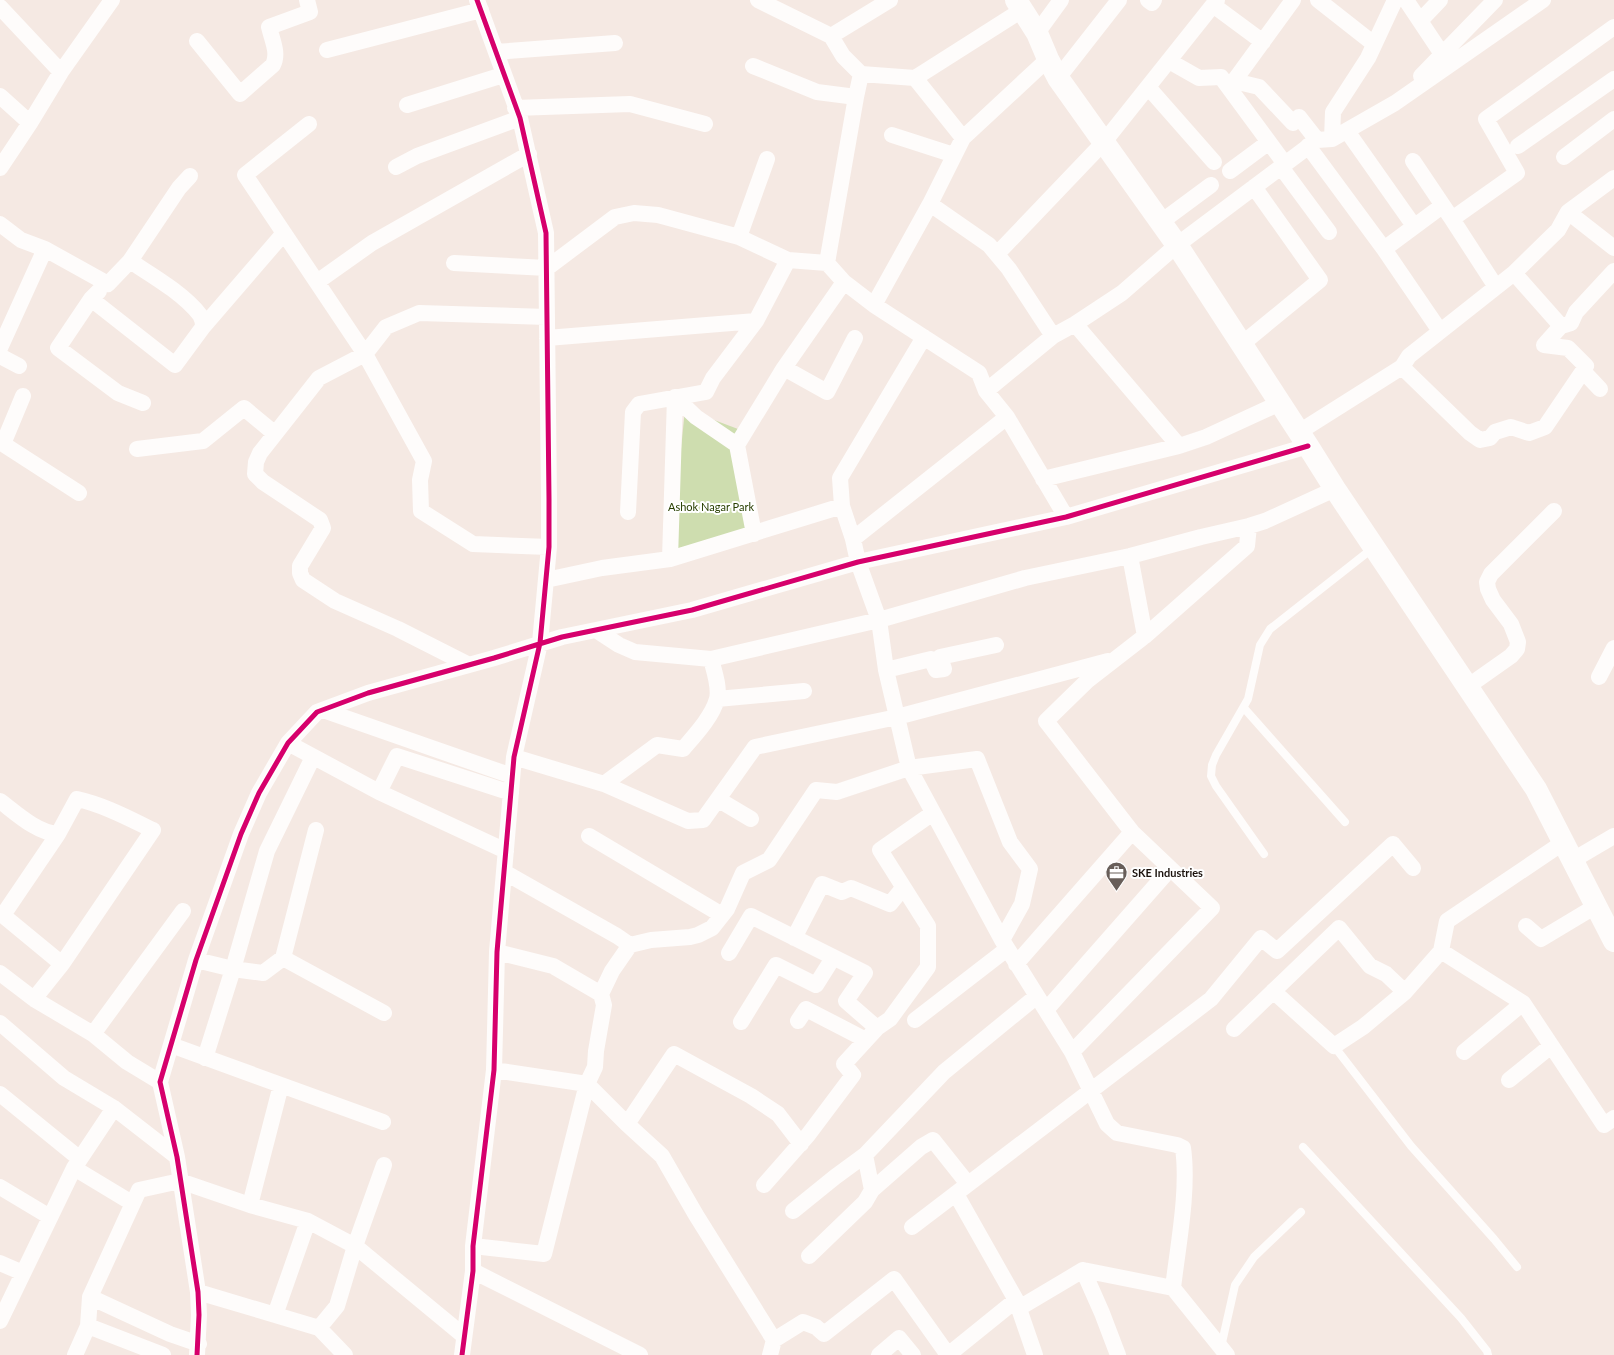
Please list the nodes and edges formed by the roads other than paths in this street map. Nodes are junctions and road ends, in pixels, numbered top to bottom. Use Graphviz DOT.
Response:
graph roads {
  1 [pos="112,0"];
  2 [pos="307,0"];
  3 [pos="760,0"];
  4 [pos="890,0"];
  5 [pos="1061,0"];
  6 [pos="1119,0"];
  7 [pos="1148,0"];
  8 [pos="1154,0"];
  9 [pos="1293,0"];
  10 [pos="1318,0"];
  11 [pos="1395,0"];
  12 [pos="1406,0"];
  13 [pos="1440,0"];
  14 [pos="1495,0"];
  15 [pos="1543,0"];
  16 [pos="1215,2"];
  17 [pos="479,5"];
  18 [pos="1019,5"];
  19 [pos="0,7"];
  20 [pos="1420,21"];
  21 [pos="1614,27"];
  22 [pos="1037,32"];
  23 [pos="831,36"];
  24 [pos="197,41"];
  25 [pos="1262,42"];
  26 [pos="614,44"];
  27 [pos="1374,44"];
  28 [pos="327,50"];
  29 [pos="496,52"];
  30 [pos="1442,54"];
  31 [pos="1048,59"];
  32 [pos="1169,61"];
  33 [pos="753,66"];
  34 [pos="61,72"];
  35 [pos="861,74"];
  36 [pos="503,75"];
  37 [pos="916,78"];
  38 [pos="1058,78"];
  39 [pos="1614,79"];
  40 [pos="1148,87"];
  41 [pos="0,96"];
  42 [pos="856,97"];
  43 [pos="1395,103"];
  44 [pos="406,105"];
  45 [pos="518,113"];
  46 [pos="1614,119"];
  47 [pos="30,123"];
  48 [pos="309,124"];
  49 [pos="705,124"];
  50 [pos="1347,131"];
  51 [pos="892,135"];
  52 [pos="963,138"];
  53 [pos="1104,142"];
  54 [pos="1269,142"];
  55 [pos="1319,142"];
  56 [pos="1518,146"];
  57 [pos="529,154"];
  58 [pos="954,155"];
  59 [pos="1564,157"];
  60 [pos="767,159"];
  61 [pos="1413,161"];
  62 [pos="1214,162"];
  63 [pos="1283,165"];
  64 [pos="396,167"];
  65 [pos="0,168"];
  66 [pos="1230,171"];
  67 [pos="190,176"];
  68 [pos="1614,178"];
  69 [pos="1211,185"];
  70 [pos="1254,188"];
  71 [pos="930,204"];
  72 [pos="1442,206"];
  73 [pos="1568,212"];
  74 [pos="1452,219"];
  75 [pos="1161,222"];
  76 [pos="0,224"];
  77 [pos="1414,226"];
  78 [pos="1329,232"];
  79 [pos="284,233"];
  80 [pos="739,238"];
  81 [pos="1177,245"];
  82 [pos="1614,248"];
  83 [pos="45,249"];
  84 [pos="1384,249"];
  85 [pos="997,254"];
  86 [pos="788,260"];
  87 [pos="130,261"];
  88 [pos="454,263"];
  89 [pos="827,264"];
  90 [pos="547,268"];
  91 [pos="1614,271"];
  92 [pos="1514,273"];
  93 [pos="317,282"];
  94 [pos="844,282"];
  95 [pos="108,284"];
  96 [pos="1496,287"];
  97 [pos="91,299"];
  98 [pos="874,305"];
  99 [pos="547,317"];
  100 [pos="756,321"];
  101 [pos="1075,324"];
  102 [pos="1561,326"];
  103 [pos="203,327"];
  104 [pos="1440,331"];
  105 [pos="1053,336"];
  106 [pos="924,337"];
  107 [pos="547,338"];
  108 [pos="855,338"];
  109 [pos="1242,344"];
  110 [pos="0,348"];
  111 [pos="365,354"];
  112 [pos="0,356"];
  113 [pos="19,366"];
  114 [pos="1402,367"];
  115 [pos="784,368"];
  116 [pos="1583,371"];
  117 [pos="1600,389"];
  118 [pos="986,391"];
  119 [pos="23,396"];
  120 [pos="675,397"];
  121 [pos="1280,402"];
  122 [pos="144,403"];
  123 [pos="1007,417"];
  124 [pos="274,433"];
  125 [pos="1304,439"];
  126 [pos="2,443"];
  127 [pos="737,445"];
  128 [pos="1179,446"];
  129 [pos="137,449"];
  130 [pos="1043,479"];
  131 [pos="1335,489"];
  132 [pos="79,493"];
  133 [pos="842,506"];
  134 [pos="1554,511"];
  135 [pos="628,512"];
  136 [pos="1066,517"];
  137 [pos="1249,526"];
  138 [pos="754,534"];
  139 [pos="853,539"];
  140 [pos="549,547"];
  141 [pos="1374,548"];
  142 [pos="1130,556"];
  143 [pos="670,559"];
  144 [pos="858,562"];
  145 [pos="546,580"];
  146 [pos="879,620"];
  147 [pos="596,630"];
  148 [pos="1145,636"];
  149 [pos="540,643"];
  150 [pos="996,645"];
  151 [pos="1614,648"];
  152 [pos="711,659"];
  153 [pos="1115,659"];
  154 [pos="469,665"];
  155 [pos="886,670"];
  156 [pos="1599,677"];
  157 [pos="1468,687"];
  158 [pos="804,691"];
  159 [pos="717,699"];
  160 [pos="1244,708"];
  161 [pos="323,710"];
  162 [pos="896,716"];
  163 [pos="288,743"];
  164 [pos="313,757"];
  165 [pos="514,757"];
  166 [pos="909,768"];
  167 [pos="512,776"];
  168 [pos="604,784"];
  169 [pos="379,792"];
  170 [pos="511,793"];
  171 [pos="0,800"];
  172 [pos="719,800"];
  173 [pos="933,813"];
  174 [pos="751,819"];
  175 [pos="1345,822"];
  176 [pos="316,830"];
  177 [pos="1132,832"];
  178 [pos="58,834"];
  179 [pos="589,836"];
  180 [pos="1614,836"];
  181 [pos="506,851"];
  182 [pos="1569,851"];
  183 [pos="1264,854"];
  184 [pos="1413,868"];
  185 [pos="1170,869"];
  186 [pos="504,872"];
  187 [pos="903,888"];
  188 [pos="1596,906"];
  189 [pos="183,911"];
  190 [pos="1,914"];
  191 [pos="722,916"];
  192 [pos="1526,926"];
  193 [pos="794,938"];
  194 [pos="1614,941"];
  195 [pos="630,945"];
  196 [pos="1004,945"];
  197 [pos="1441,951"];
  198 [pos="497,952"];
  199 [pos="729,953"];
  200 [pos="282,958"];
  201 [pos="833,958"];
  202 [pos="196,960"];
  203 [pos="62,964"];
  204 [pos="1016,964"];
  205 [pos="233,969"];
  206 [pos="0,973"];
  207 [pos="1273,991"];
  208 [pos="1405,992"];
  209 [pos="601,994"];
  210 [pos="1037,996"];
  211 [pos="34,999"];
  212 [pos="1523,1004"];
  213 [pos="1046,1010"];
  214 [pos="384,1013"];
  215 [pos="915,1020"];
  216 [pos="798,1021"];
  217 [pos="741,1022"];
  218 [pos="0,1023"];
  219 [pos="877,1028"];
  220 [pos="1234,1029"];
  221 [pos="93,1034"];
  222 [pos="866,1040"];
  223 [pos="170,1045"];
  224 [pos="1334,1046"];
  225 [pos="1551,1046"];
  226 [pos="1072,1052"];
  227 [pos="1464,1052"];
  228 [pos="206,1058"];
  229 [pos="494,1070"];
  230 [pos="1509,1080"];
  231 [pos="160,1082"];
  232 [pos="587,1084"];
  233 [pos="281,1085"];
  234 [pos="1091,1090"];
  235 [pos="0,1094"];
  236 [pos="114,1108"];
  237 [pos="1614,1118"];
  238 [pos="383,1122"];
  239 [pos="627,1124"];
  240 [pos="801,1144"];
  241 [pos="1302,1147"];
  242 [pos="865,1155"];
  243 [pos="177,1157"];
  244 [pos="77,1164"];
  245 [pos="384,1165"];
  246 [pos="180,1181"];
  247 [pos="968,1184"];
  248 [pos="764,1185"];
  249 [pos="0,1187"];
  250 [pos="872,1190"];
  251 [pos="956,1194"];
  252 [pos="132,1203"];
  253 [pos="250,1205"];
  254 [pos="793,1211"];
  255 [pos="1301,1212"];
  256 [pos="50,1217"];
  257 [pos="308,1221"];
  258 [pos="912,1227"];
  259 [pos="355,1246"];
  260 [pos="473,1246"];
  261 [pos="809,1256"];
  262 [pos="0,1263"];
  263 [pos="1516,1268"];
  264 [pos="1083,1270"];
  265 [pos="473,1271"];
  266 [pos="23,1273"];
  267 [pos="1173,1288"];
  268 [pos="198,1292"];
  269 [pos="90,1297"];
  270 [pos="1017,1304"];
  271 [pos="275,1315"];
  272 [pos="0,1321"];
  273 [pos="88,1326"];
  274 [pos="319,1328"];
  275 [pos="464,1336"];
  276 [pos="772,1347"];
  277 [pos="198,1350"];
  278 [pos="1225,1353"];
  279 [pos="75,1355"];
  280 [pos="163,1355"];
  281 [pos="345,1355"];
  282 [pos="462,1355"];
  283 [pos="640,1355"];
  284 [pos="879,1355"];
  285 [pos="913,1355"];
  286 [pos="1035,1355"];
  287 [pos="1118,1355"];
  288 [pos="1488,1355"];
  1 -- 34 [label="street"];
  2 -- 24 [label="street"];
  3 -- 23 [label="street"];
  4 -- 23 [label="street"];
  5 -- 22 [label="street"];
  6 -- 38 [label="street"];
  7 -- 8 [label="street"];
  9 -- 25 [label="street"];
  10 -- 27 [label="street"];
  11 -- 27 [label="street"];
  12 -- 20 [label="street"];
  13 -- 20 [label="street"];
  14 -- 30 [label="street"];
  15 -- 43 [label="street"];
  16 -- 25 [label="street"];
  16 -- 32 [label="street"];
  17 -- 28 [label="street"];
  17 -- 29 [label="street"];
  18 -- 22 [label="street"];
  18 -- 37 [label="street"];
  19 -- 34 [label="street"];
  20 -- 30 [label="street"];
  21 -- 74 [label="street"];
  22 -- 31 [label="street"];
  23 -- 35 [label="street"];
  25 -- 55 [label="street"];
  26 -- 29 [label="street"];
  27 -- 55 [label="street"];
  29 -- 36 [label="street"];
  30 -- 43 [label="street"];
  31 -- 38 [label="street"];
  31 -- 52 [label="street"];
  32 -- 40 [label="street"];
  32 -- 54 [label="street"];
  33 -- 42 [label="street"];
  34 -- 47 [label="street"];
  35 -- 37 [label="street"];
  35 -- 42 [label="street"];
  36 -- 44 [label="street"];
  36 -- 45 [label="street"];
  37 -- 52 [label="street"];
  38 -- 53 [label="street"];
  39 -- 56 [label="street"];
  40 -- 53 [label="street"];
  40 -- 62 [label="street"];
  41 -- 47 [label="street"];
  42 -- 89 [label="street"];
  43 -- 50 [label="street"];
  45 -- 49 [label="street"];
  45 -- 57 [label="street"];
  45 -- 64 [label="street"];
  46 -- 59 [label="street"];
  47 -- 65 [label="street"];
  48 -- 79 [label="street"];
  50 -- 55 [label="street"];
  50 -- 77 [label="street"];
  51 -- 58 [label="street"];
  52 -- 58 [label="street"];
  53 -- 75 [label="street"];
  53 -- 85 [label="street"];
  54 -- 63 [label="street"];
  54 -- 66 [label="street"];
  55 -- 63 [label="street"];
  55 -- 84 [label="street"];
  57 -- 90 [label="street"];
  57 -- 93 [label="street"];
  58 -- 71 [label="street"];
  60 -- 80 [label="street"];
  61 -- 72 [label="street"];
  63 -- 70 [label="street"];
  63 -- 78 [label="street"];
  67 -- 87 [label="street"];
  68 -- 73 [label="street"];
  69 -- 75 [label="street"];
  70 -- 81 [label="street"];
  70 -- 109 [label="street"];
  71 -- 85 [label="street"];
  71 -- 98 [label="street"];
  72 -- 74 [label="street"];
  72 -- 77 [label="street"];
  73 -- 82 [label="street"];
  73 -- 92 [label="street"];
  74 -- 96 [label="street"];
  75 -- 81 [label="street"];
  76 -- 83 [label="street"];
  77 -- 84 [label="street"];
  79 -- 93 [label="street"];
  79 -- 103 [label="street"];
  80 -- 86 [label="street"];
  80 -- 90 [label="street"];
  81 -- 101 [label="street"];
  81 -- 109 [label="street"];
  83 -- 95 [label="street"];
  83 -- 110 [label="street"];
  84 -- 104 [label="street"];
  85 -- 105 [label="street"];
  86 -- 89 [label="street"];
  86 -- 100 [label="street"];
  87 -- 95 [label="street"];
  87 -- 103 [label="street"];
  88 -- 90 [label="street"];
  89 -- 94 [label="street"];
  90 -- 99 [label="street"];
  91 -- 102 [label="street"];
  92 -- 96 [label="street"];
  92 -- 102 [label="street"];
  93 -- 111 [label="street"];
  94 -- 98 [label="street"];
  94 -- 115 [label="street"];
  95 -- 97 [label="street"];
  96 -- 104 [label="street"];
  97 -- 103 [label="street"];
  97 -- 122 [label="street"];
  98 -- 106 [label="street"];
  99 -- 107 [label="street"];
  99 -- 111 [label="street"];
  100 -- 107 [label="street"];
  100 -- 120 [label="street"];
  101 -- 105 [label="street"];
  101 -- 128 [label="street"];
  102 -- 116 [label="street"];
  104 -- 114 [label="street"];
  105 -- 118 [label="street"];
  106 -- 118 [label="street"];
  106 -- 133 [label="street"];
  107 -- 140 [label="street"];
  108 -- 115 [label="street"];
  109 -- 121 [label="street"];
  111 -- 124 [label="street"];
  111 -- 140 [label="street"];
  112 -- 113 [label="street"];
  114 -- 116 [label="street"];
  114 -- 125 [label="street"];
  115 -- 127 [label="street"];
  116 -- 117 [label="street"];
  118 -- 123 [label="street"];
  119 -- 126 [label="street"];
  120 -- 127 [label="street"];
  120 -- 135 [label="street"];
  120 -- 143 [label="street"];
  121 -- 125 [label="street"];
  121 -- 128 [label="street"];
  123 -- 130 [label="street"];
  123 -- 139 [label="street"];
  124 -- 129 [label="street"];
  124 -- 154 [label="street"];
  125 -- 131 [label="street"];
  125 -- 136 [label="street"];
  126 -- 132 [label="street"];
  127 -- 138 [label="street"];
  128 -- 130 [label="street"];
  130 -- 136 [label="street"];
  131 -- 137 [label="street"];
  131 -- 141 [label="street"];
  133 -- 138 [label="street"];
  133 -- 139 [label="street"];
  134 -- 157 [label="street"];
  136 -- 144 [label="street"];
  137 -- 142 [label="street"];
  137 -- 148 [label="street"];
  138 -- 143 [label="street"];
  139 -- 144 [label="street"];
  140 -- 145 [label="street"];
  141 -- 157 [label="street"];
  141 -- 160 [label="lane"];
  142 -- 146 [label="street"];
  142 -- 148 [label="street"];
  143 -- 145 [label="street"];
  144 -- 146 [label="street"];
  144 -- 147 [label="street"];
  145 -- 149 [label="street"];
  146 -- 152 [label="street"];
  146 -- 155 [label="street"];
  147 -- 149 [label="street"];
  147 -- 152 [label="street"];
  148 -- 153 [label="street"];
  149 -- 154 [label="street"];
  149 -- 165 [label="street"];
  150 -- 155 [label="street"];
  151 -- 156 [label="street"];
  152 -- 159 [label="street"];
  153 -- 162 [label="street"];
  153 -- 177 [label="street"];
  154 -- 161 [label="street"];
  155 -- 162 [label="street"];
  157 -- 182 [label="street"];
  158 -- 159 [label="street"];
  159 -- 168 [label="street"];
  160 -- 175 [label="lane"];
  160 -- 183 [label="lane"];
  161 -- 163 [label="street"];
  161 -- 167 [label="street"];
  162 -- 166 [label="street"];
  162 -- 172 [label="street"];
  163 -- 164 [label="street"];
  163 -- 202 [label="street"];
  164 -- 169 [label="street"];
  164 -- 205 [label="street"];
  165 -- 167 [label="street"];
  165 -- 168 [label="street"];
  166 -- 173 [label="street"];
  166 -- 191 [label="street"];
  166 -- 196 [label="street"];
  167 -- 170 [label="street"];
  168 -- 172 [label="street"];
  169 -- 170 [label="street"];
  169 -- 181 [label="street"];
  170 -- 181 [label="street"];
  171 -- 178 [label="street"];
  172 -- 174 [label="street"];
  173 -- 187 [label="street"];
  173 -- 196 [label="street"];
  176 -- 200 [label="street"];
  177 -- 185 [label="street"];
  177 -- 204 [label="street"];
  178 -- 190 [label="street"];
  178 -- 203 [label="street"];
  179 -- 191 [label="street"];
  180 -- 182 [label="street"];
  181 -- 186 [label="street"];
  182 -- 188 [label="street"];
  182 -- 197 [label="street"];
  184 -- 234 [label="street"];
  185 -- 213 [label="street"];
  185 -- 226 [label="street"];
  186 -- 195 [label="street"];
  186 -- 198 [label="street"];
  187 -- 193 [label="street"];
  187 -- 219 [label="street"];
  188 -- 192 [label="street"];
  188 -- 194 [label="street"];
  189 -- 221 [label="street"];
  190 -- 203 [label="street"];
  191 -- 195 [label="street"];
  193 -- 199 [label="street"];
  193 -- 201 [label="street"];
  195 -- 209 [label="street"];
  196 -- 204 [label="street"];
  196 -- 215 [label="street"];
  197 -- 208 [label="street"];
  197 -- 212 [label="street"];
  198 -- 209 [label="street"];
  198 -- 229 [label="street"];
  200 -- 205 [label="street"];
  200 -- 214 [label="street"];
  201 -- 217 [label="street"];
  201 -- 219 [label="street"];
  202 -- 205 [label="street"];
  202 -- 223 [label="street"];
  203 -- 211 [label="street"];
  204 -- 210 [label="street"];
  205 -- 228 [label="street"];
  206 -- 211 [label="street"];
  207 -- 208 [label="street"];
  207 -- 220 [label="street"];
  207 -- 224 [label="street"];
  208 -- 224 [label="street"];
  209 -- 232 [label="street"];
  210 -- 213 [label="street"];
  210 -- 242 [label="street"];
  211 -- 221 [label="street"];
  212 -- 225 [label="street"];
  212 -- 227 [label="street"];
  213 -- 226 [label="street"];
  216 -- 222 [label="street"];
  218 -- 236 [label="street"];
  219 -- 222 [label="street"];
  221 -- 231 [label="street"];
  222 -- 240 [label="street"];
  223 -- 228 [label="street"];
  223 -- 231 [label="street"];
  224 -- 263 [label="lane"];
  225 -- 230 [label="street"];
  225 -- 237 [label="street"];
  226 -- 234 [label="street"];
  228 -- 233 [label="street"];
  229 -- 232 [label="street"];
  229 -- 260 [label="street"];
  231 -- 243 [label="street"];
  232 -- 239 [label="street"];
  232 -- 260 [label="street"];
  233 -- 238 [label="street"];
  233 -- 253 [label="street"];
  234 -- 247 [label="street"];
  234 -- 267 [label="street"];
  235 -- 244 [label="street"];
  236 -- 243 [label="street"];
  236 -- 244 [label="street"];
  239 -- 240 [label="street"];
  239 -- 276 [label="street"];
  240 -- 248 [label="street"];
  241 -- 288 [label="lane"];
  242 -- 250 [label="street"];
  242 -- 254 [label="street"];
  243 -- 246 [label="street"];
  244 -- 252 [label="street"];
  244 -- 256 [label="street"];
  245 -- 259 [label="street"];
  246 -- 252 [label="street"];
  246 -- 253 [label="street"];
  246 -- 268 [label="street"];
  247 -- 250 [label="street"];
  247 -- 251 [label="street"];
  249 -- 256 [label="street"];
  250 -- 261 [label="street"];
  251 -- 258 [label="street"];
  251 -- 270 [label="street"];
  252 -- 269 [label="street"];
  253 -- 257 [label="street"];
  255 -- 278 [label="lane"];
  256 -- 266 [label="street"];
  257 -- 259 [label="street"];
  257 -- 271 [label="street"];
  259 -- 274 [label="street"];
  259 -- 275 [label="street"];
  260 -- 265 [label="street"];
  262 -- 266 [label="street"];
  264 -- 267 [label="street"];
  264 -- 270 [label="street"];
  264 -- 287 [label="street"];
  265 -- 275 [label="street"];
  265 -- 283 [label="street"];
  266 -- 272 [label="street"];
  267 -- 278 [label="street"];
  268 -- 271 [label="street"];
  268 -- 277 [label="street"];
  269 -- 273 [label="street"];
  269 -- 277 [label="street"];
  270 -- 276 [label="street"];
  270 -- 286 [label="street"];
  271 -- 274 [label="street"];
  273 -- 279 [label="street"];
  273 -- 280 [label="street"];
  274 -- 281 [label="street"];
  275 -- 282 [label="street"];
  284 -- 285 [label="street"];
}
